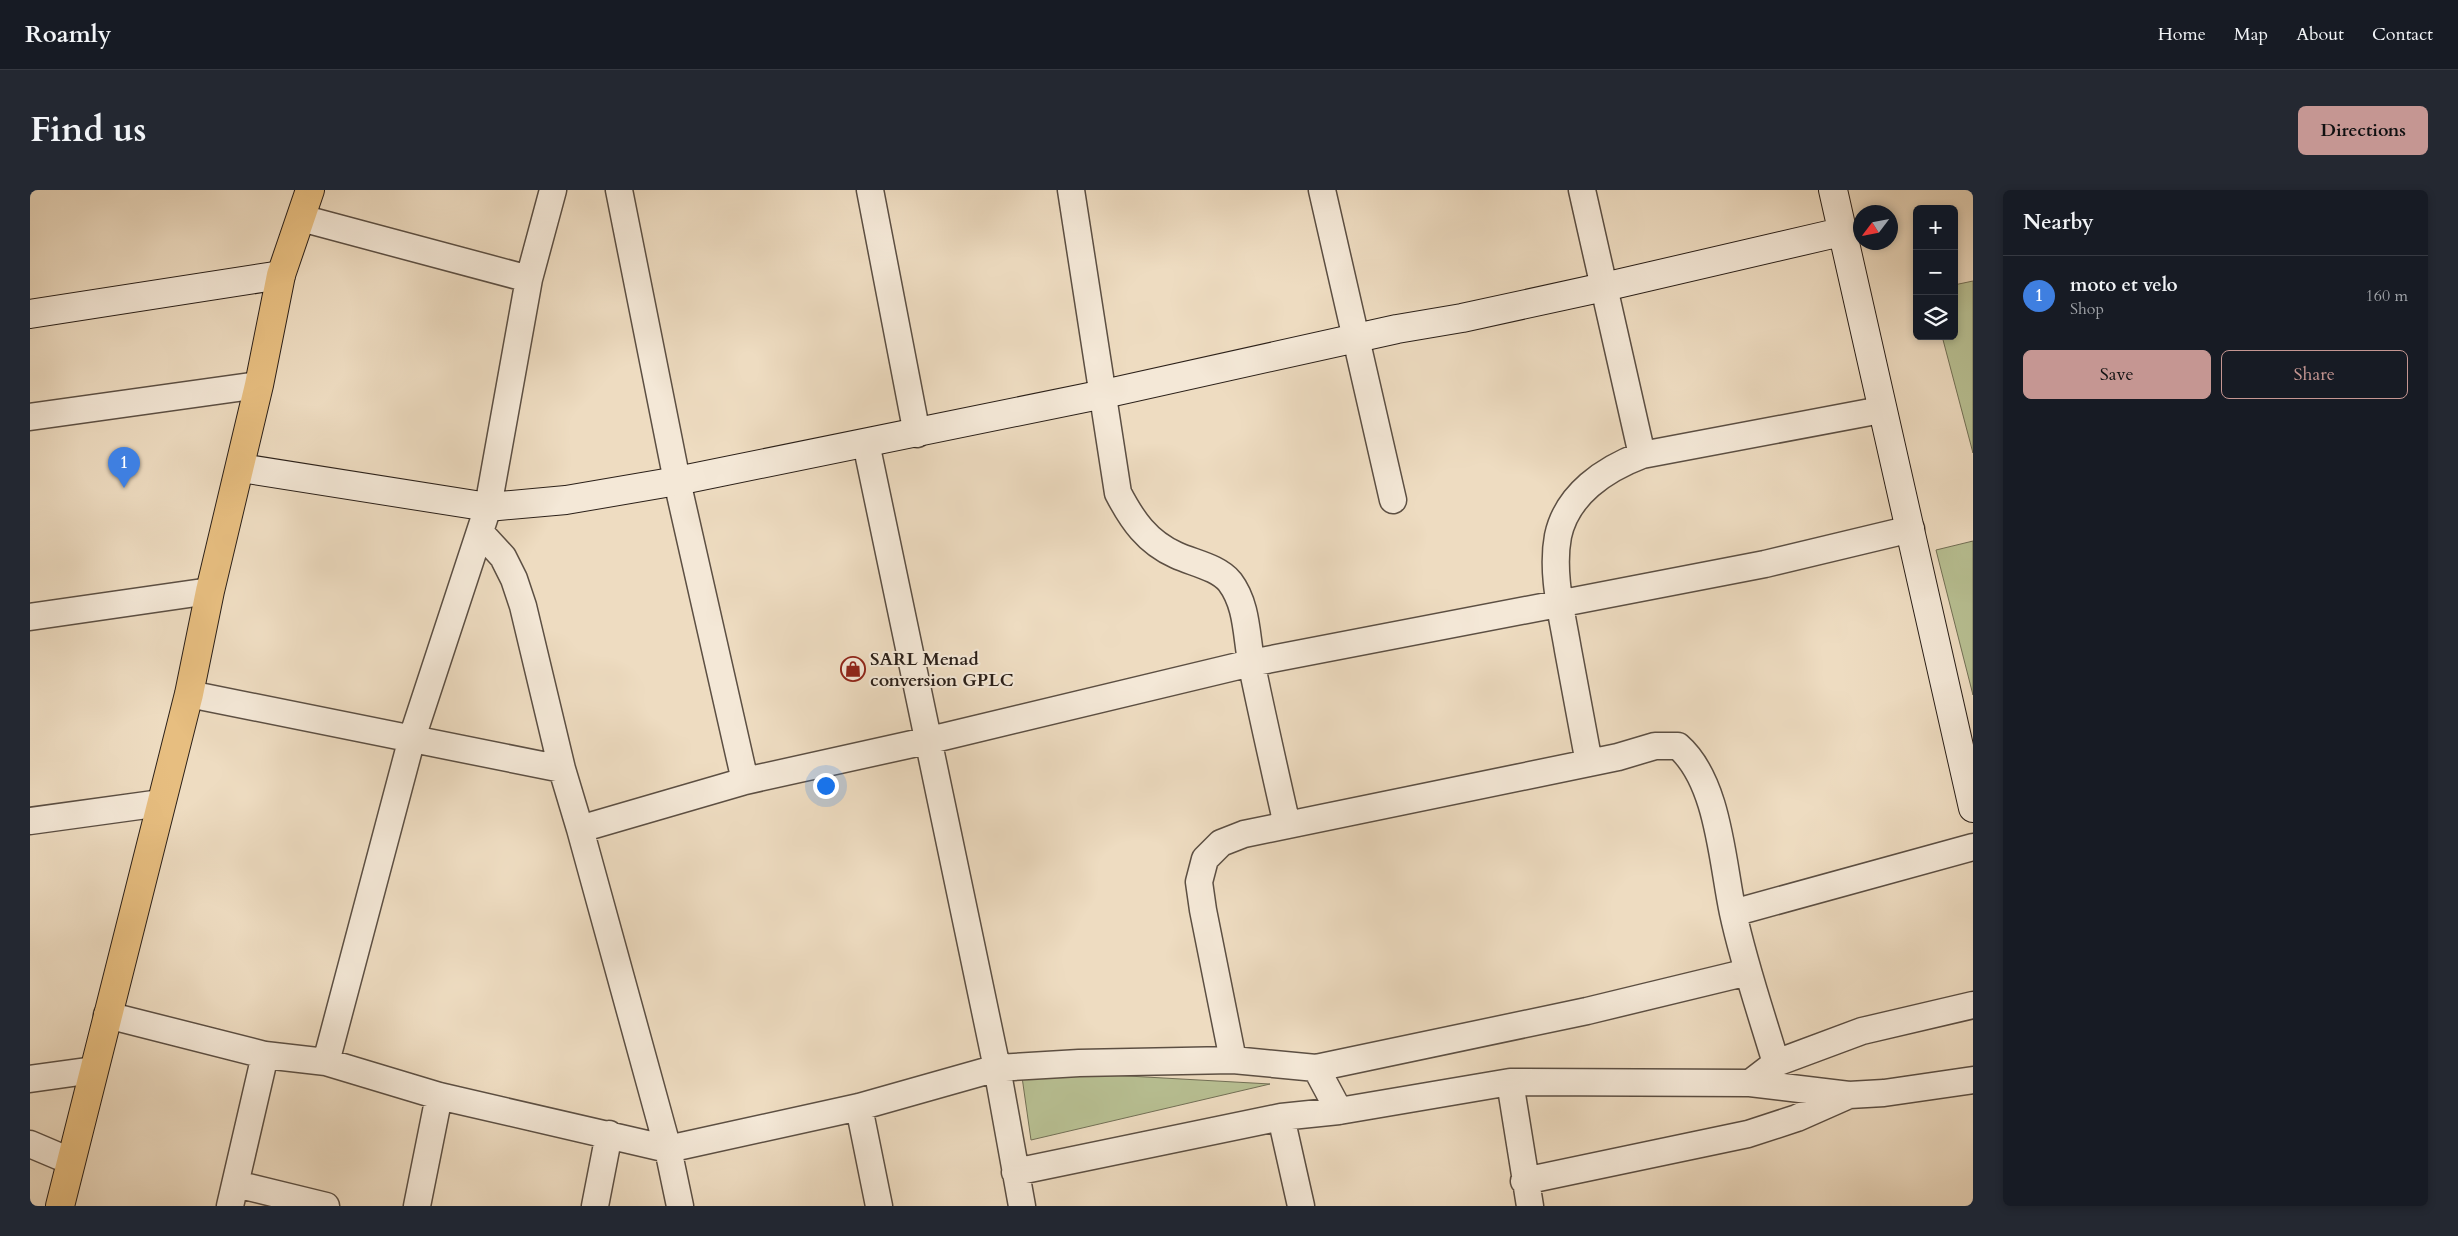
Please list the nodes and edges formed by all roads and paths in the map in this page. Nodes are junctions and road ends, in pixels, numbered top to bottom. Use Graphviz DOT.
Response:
graph roads {
  1 [pos="310,190"];
  2 [pos="553,190"];
  3 [pos="618,190"];
  4 [pos="870,190"];
  5 [pos="1071,190"];
  6 [pos="1322,190"];
  7 [pos="1582,190"];
  8 [pos="1833,190"];
  9 [pos="301,218"];
  10 [pos="1841,232"];
  11 [pos="281,276"];
  12 [pos="529,279"];
  13 [pos="1604,287"];
  14 [pos="30,314"];
  15 [pos="1356,338"];
  16 [pos="259,385"];
  17 [pos="1104,394"];
  18 [pos="1881,410"];
  19 [pos="30,417"];
  20 [pos="917,434"];
  21 [pos="866,443"];
  22 [pos="1642,455"];
  23 [pos="241,468"];
  24 [pos="677,482"];
  25 [pos="1393,500"];
  26 [pos="488,507"];
  27 [pos="1911,529"];
  28 [pos="480,532"];
  29 [pos="210,591"];
  30 [pos="1560,603"];
  31 [pos="30,617"];
  32 [pos="1251,663"];
  33 [pos="189,694"];
  34 [pos="412,738"];
  35 [pos="926,741"];
  36 [pos="1589,763"];
  37 [pos="562,769"];
  38 [pos="746,781"];
  39 [pos="161,803"];
  40 [pos="1973,808"];
  41 [pos="30,821"];
  42 [pos="1287,825"];
  43 [pos="580,829"];
  44 [pos="1973,847"];
  45 [pos="1733,913"];
  46 [pos="1748,972"];
  47 [pos="1973,1005"];
  48 [pos="107,1014"];
  49 [pos="265,1055"];
  50 [pos="1233,1060"];
  51 [pos="326,1062"];
  52 [pos="1776,1063"];
  53 [pos="997,1068"];
  54 [pos="1316,1068"];
  55 [pos="94,1070"];
  56 [pos="30,1079"];
  57 [pos="1973,1080"];
  58 [pos="1510,1082"];
  59 [pos="1750,1083"];
  60 [pos="1849,1095"];
  61 [pos="440,1096"];
  62 [pos="859,1107"];
  63 [pos="1339,1111"];
  64 [pos="1281,1117"];
  65 [pos="609,1134"];
  66 [pos="30,1144"];
  67 [pos="668,1149"];
  68 [pos="70,1161"];
  69 [pos="1015,1172"];
  70 [pos="1524,1181"];
  71 [pos="233,1195"];
  72 [pos="60,1206"];
  73 [pos="326,1206"];
  74 [pos="417,1206"];
  75 [pos="595,1206"];
  76 [pos="680,1206"];
  77 [pos="879,1206"];
  78 [pos="1022,1206"];
  79 [pos="1301,1206"];
  80 [pos="1530,1206"];
  1 -- 9 [label="main road"];
  2 -- 12 [label="street"];
  3 -- 24 [label="street"];
  4 -- 20 [label="street"];
  5 -- 17 [label="street"];
  6 -- 15 [label="street"];
  7 -- 13 [label="street"];
  8 -- 10 [label="street"];
  9 -- 11 [label="main road"];
  9 -- 12 [label="street"];
  10 -- 13 [label="street"];
  10 -- 18 [label="street"];
  11 -- 14 [label="street"];
  11 -- 16 [label="main road"];
  12 -- 26 [label="street"];
  13 -- 15 [label="street"];
  13 -- 22 [label="street"];
  15 -- 17 [label="street"];
  15 -- 25 [label="street"];
  16 -- 19 [label="street"];
  16 -- 23 [label="main road"];
  17 -- 20 [label="street"];
  17 -- 32 [label="street"];
  18 -- 22 [label="street"];
  18 -- 27 [label="street"];
  20 -- 21 [label="street"];
  21 -- 24 [label="street"];
  21 -- 35 [label="street"];
  22 -- 30 [label="street"];
  23 -- 26 [label="street"];
  23 -- 29 [label="main road"];
  24 -- 26 [label="street"];
  24 -- 38 [label="street"];
  26 -- 28 [label="street"];
  27 -- 30 [label="street"];
  27 -- 40 [label="street"];
  28 -- 34 [label="street"];
  28 -- 37 [label="street"];
  29 -- 31 [label="street"];
  29 -- 33 [label="main road"];
  30 -- 32 [label="street"];
  30 -- 36 [label="street"];
  32 -- 35 [label="street"];
  32 -- 42 [label="street"];
  33 -- 34 [label="street"];
  33 -- 39 [label="main road"];
  34 -- 37 [label="street"];
  34 -- 51 [label="street"];
  35 -- 38 [label="street"];
  35 -- 53 [label="street"];
  36 -- 42 [label="street"];
  36 -- 45 [label="street"];
  37 -- 43 [label="street"];
  38 -- 43 [label="street"];
  39 -- 41 [label="street"];
  39 -- 48 [label="main road"];
  42 -- 50 [label="street"];
  43 -- 67 [label="street"];
  44 -- 45 [label="street"];
  45 -- 46 [label="street"];
  46 -- 52 [label="street"];
  46 -- 54 [label="street"];
  47 -- 52 [label="street"];
  48 -- 49 [label="street"];
  48 -- 55 [label="main road"];
  49 -- 51 [label="street"];
  49 -- 71 [label="street"];
  50 -- 53 [label="street"];
  50 -- 54 [label="street"];
  51 -- 61 [label="street"];
  52 -- 59 [label="street"];
  53 -- 62 [label="street"];
  53 -- 69 [label="street"];
  54 -- 63 [label="street"];
  55 -- 56 [label="street"];
  55 -- 68 [label="main road"];
  57 -- 60 [label="street"];
  58 -- 59 [label="street"];
  58 -- 63 [label="street"];
  58 -- 70 [label="street"];
  59 -- 60 [label="street"];
  60 -- 70 [label="street"];
  61 -- 65 [label="street"];
  61 -- 74 [label="street"];
  62 -- 67 [label="street"];
  62 -- 77 [label="street"];
  63 -- 64 [label="street"];
  64 -- 69 [label="street"];
  64 -- 79 [label="street"];
  65 -- 67 [label="street"];
  65 -- 75 [label="street"];
  66 -- 68 [label="street"];
  67 -- 76 [label="street"];
  68 -- 72 [label="main road"];
  69 -- 78 [label="street"];
  70 -- 80 [label="street"];
  71 -- 73 [label="street"];
}
